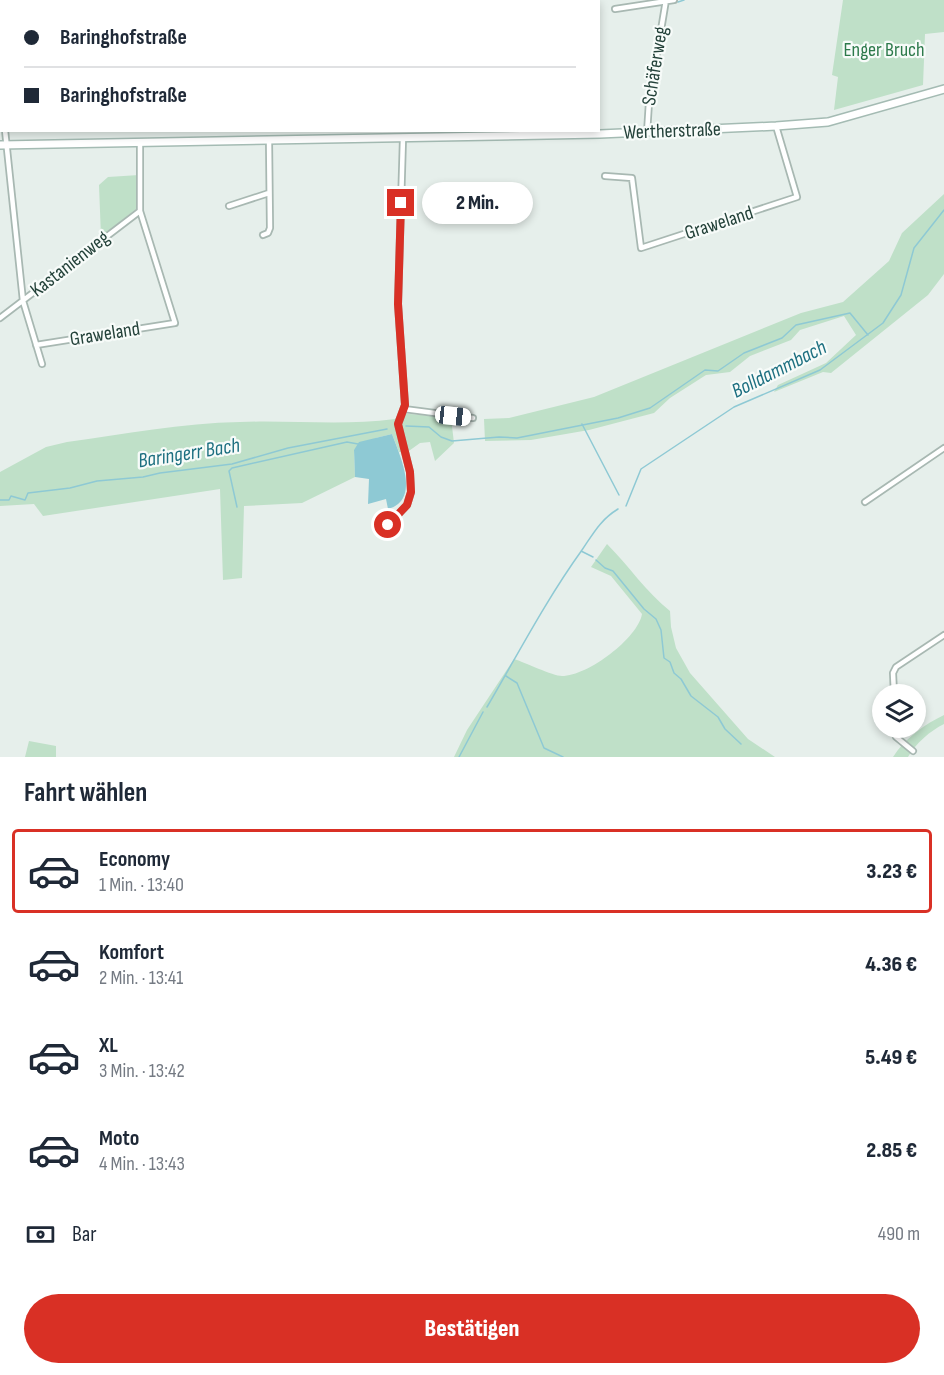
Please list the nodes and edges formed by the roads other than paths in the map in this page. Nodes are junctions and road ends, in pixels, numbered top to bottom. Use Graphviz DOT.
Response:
graph roads {
  1 [pos="674,0"];
  2 [pos="666,1"];
  3 [pos="615,9"];
  4 [pos="944,89"];
  5 [pos="776,126"];
  6 [pos="647,133"];
  7 [pos="403,138"];
  8 [pos="269,140"];
  9 [pos="140,142"];
  10 [pos="3,145"];
  11 [pos="605,176"];
  12 [pos="269,193"];
  13 [pos="230,206"];
  14 [pos="140,211"];
  15 [pos="263,235"];
  16 [pos="23,301"];
  17 [pos="0,318"];
  18 [pos="36,345"];
  19 [pos="42,364"];
  20 [pos="404,409"];
  21 [pos="473,418"];
  22 [pos="944,448"];
  23 [pos="865,502"];
  24 [pos="388,525"];
  25 [pos="944,635"];
  26 [pos="894,684"];
  27 [pos="897,738"];
  28 [pos="913,751"];
  1 -- 2 [label="street"];
  2 -- 3 [label="street"];
  2 -- 6 [label="street, Schäferweg"];
  4 -- 5 [label="main road, Wertherstraße"];
  5 -- 6 [label="main road, Wertherstraße"];
  5 -- 11 [label="street, Graweland"];
  6 -- 7 [label="main road, Wertherstraße"];
  7 -- 8 [label="main road, Wertherstraße"];
  7 -- 20 [label="street"];
  8 -- 9 [label="main road, Wertherstraße"];
  8 -- 12 [label="street"];
  9 -- 10 [label="main road, Wertherstraße"];
  9 -- 14 [label="street"];
  10 -- 16 [label="street"];
  12 -- 13 [label="street"];
  12 -- 15 [label="street"];
  14 -- 16 [label="street, Kastanienweg"];
  14 -- 18 [label="street, Graweland"];
  16 -- 17 [label="street, Kastanienweg"];
  16 -- 18 [label="street"];
  18 -- 19 [label="street"];
  20 -- 21 [label="street"];
  20 -- 24 [label="street"];
  22 -- 23 [label="street"];
  25 -- 26 [label="street"];
  27 -- 28 [label="street"];
}
